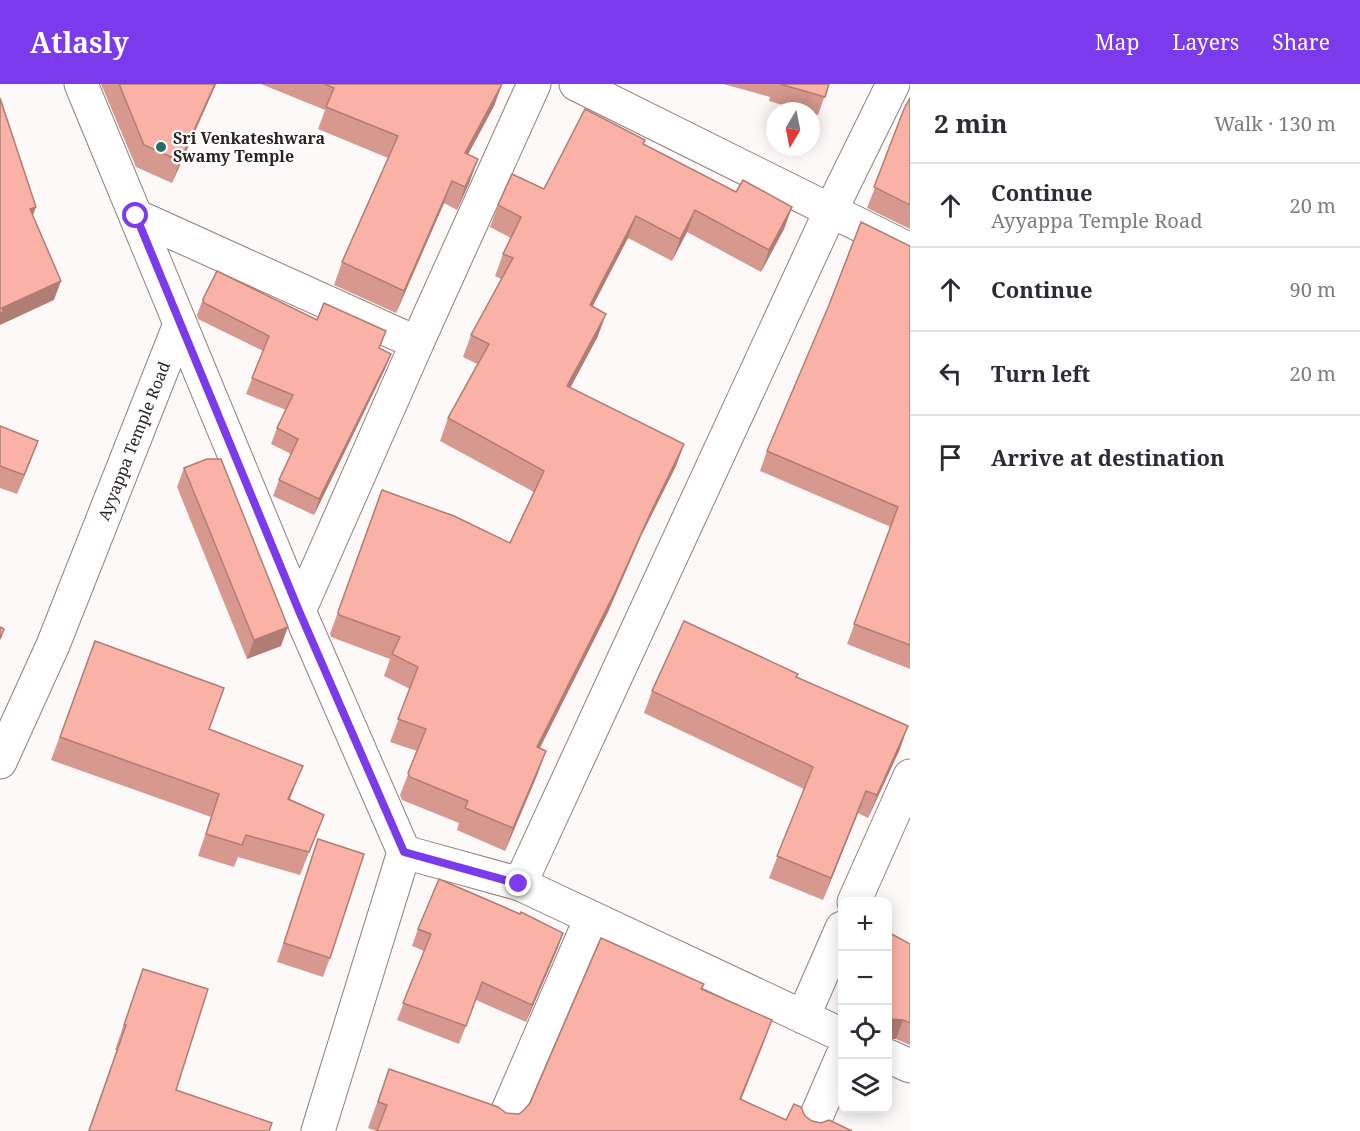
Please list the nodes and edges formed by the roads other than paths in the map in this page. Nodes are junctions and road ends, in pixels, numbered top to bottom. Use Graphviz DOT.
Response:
graph roads {
  1 [pos="81,84"];
  2 [pos="534,84"];
  3 [pos="576,84"];
  4 [pos="893,84"];
  5 [pos="831,210"];
  6 [pos="136,216"];
  7 [pos="910,250"];
  8 [pos="180,324"];
  9 [pos="417,343"];
  10 [pos="299,611"];
  11 [pos="0,762"];
  12 [pos="910,776"];
  13 [pos="404,852"];
  14 [pos="519,884"];
  15 [pos="856,897"];
  16 [pos="591,918"];
  17 [pos="838,939"];
  18 [pos="803,1017"];
  19 [pos="838,1033"];
  20 [pos="892,1058"];
  21 [pos="842,1059"];
  22 [pos="910,1066"];
  23 [pos="503,1122"];
  24 [pos="318,1131"];
  25 [pos="810,1131"];
  1 -- 6 [label="street"];
  2 -- 9 [label="street"];
  3 -- 5 [label="street"];
  4 -- 5 [label="street"];
  5 -- 7 [label="street"];
  5 -- 14 [label="street"];
  6 -- 8 [label="street"];
  6 -- 9 [label="street"];
  8 -- 10 [label="street"];
  8 -- 11 [label="street, Ayyappa Temple Road"];
  9 -- 10 [label="street"];
  10 -- 13 [label="street"];
  12 -- 15 [label="street"];
  13 -- 14 [label="street"];
  13 -- 24 [label="street"];
  14 -- 16 [label="street"];
  16 -- 18 [label="street"];
  16 -- 23 [label="street"];
  17 -- 18 [label="street"];
  18 -- 19 [label="street"];
  20 -- 22 [label="street"];
  21 -- 25 [label="street"];
}
